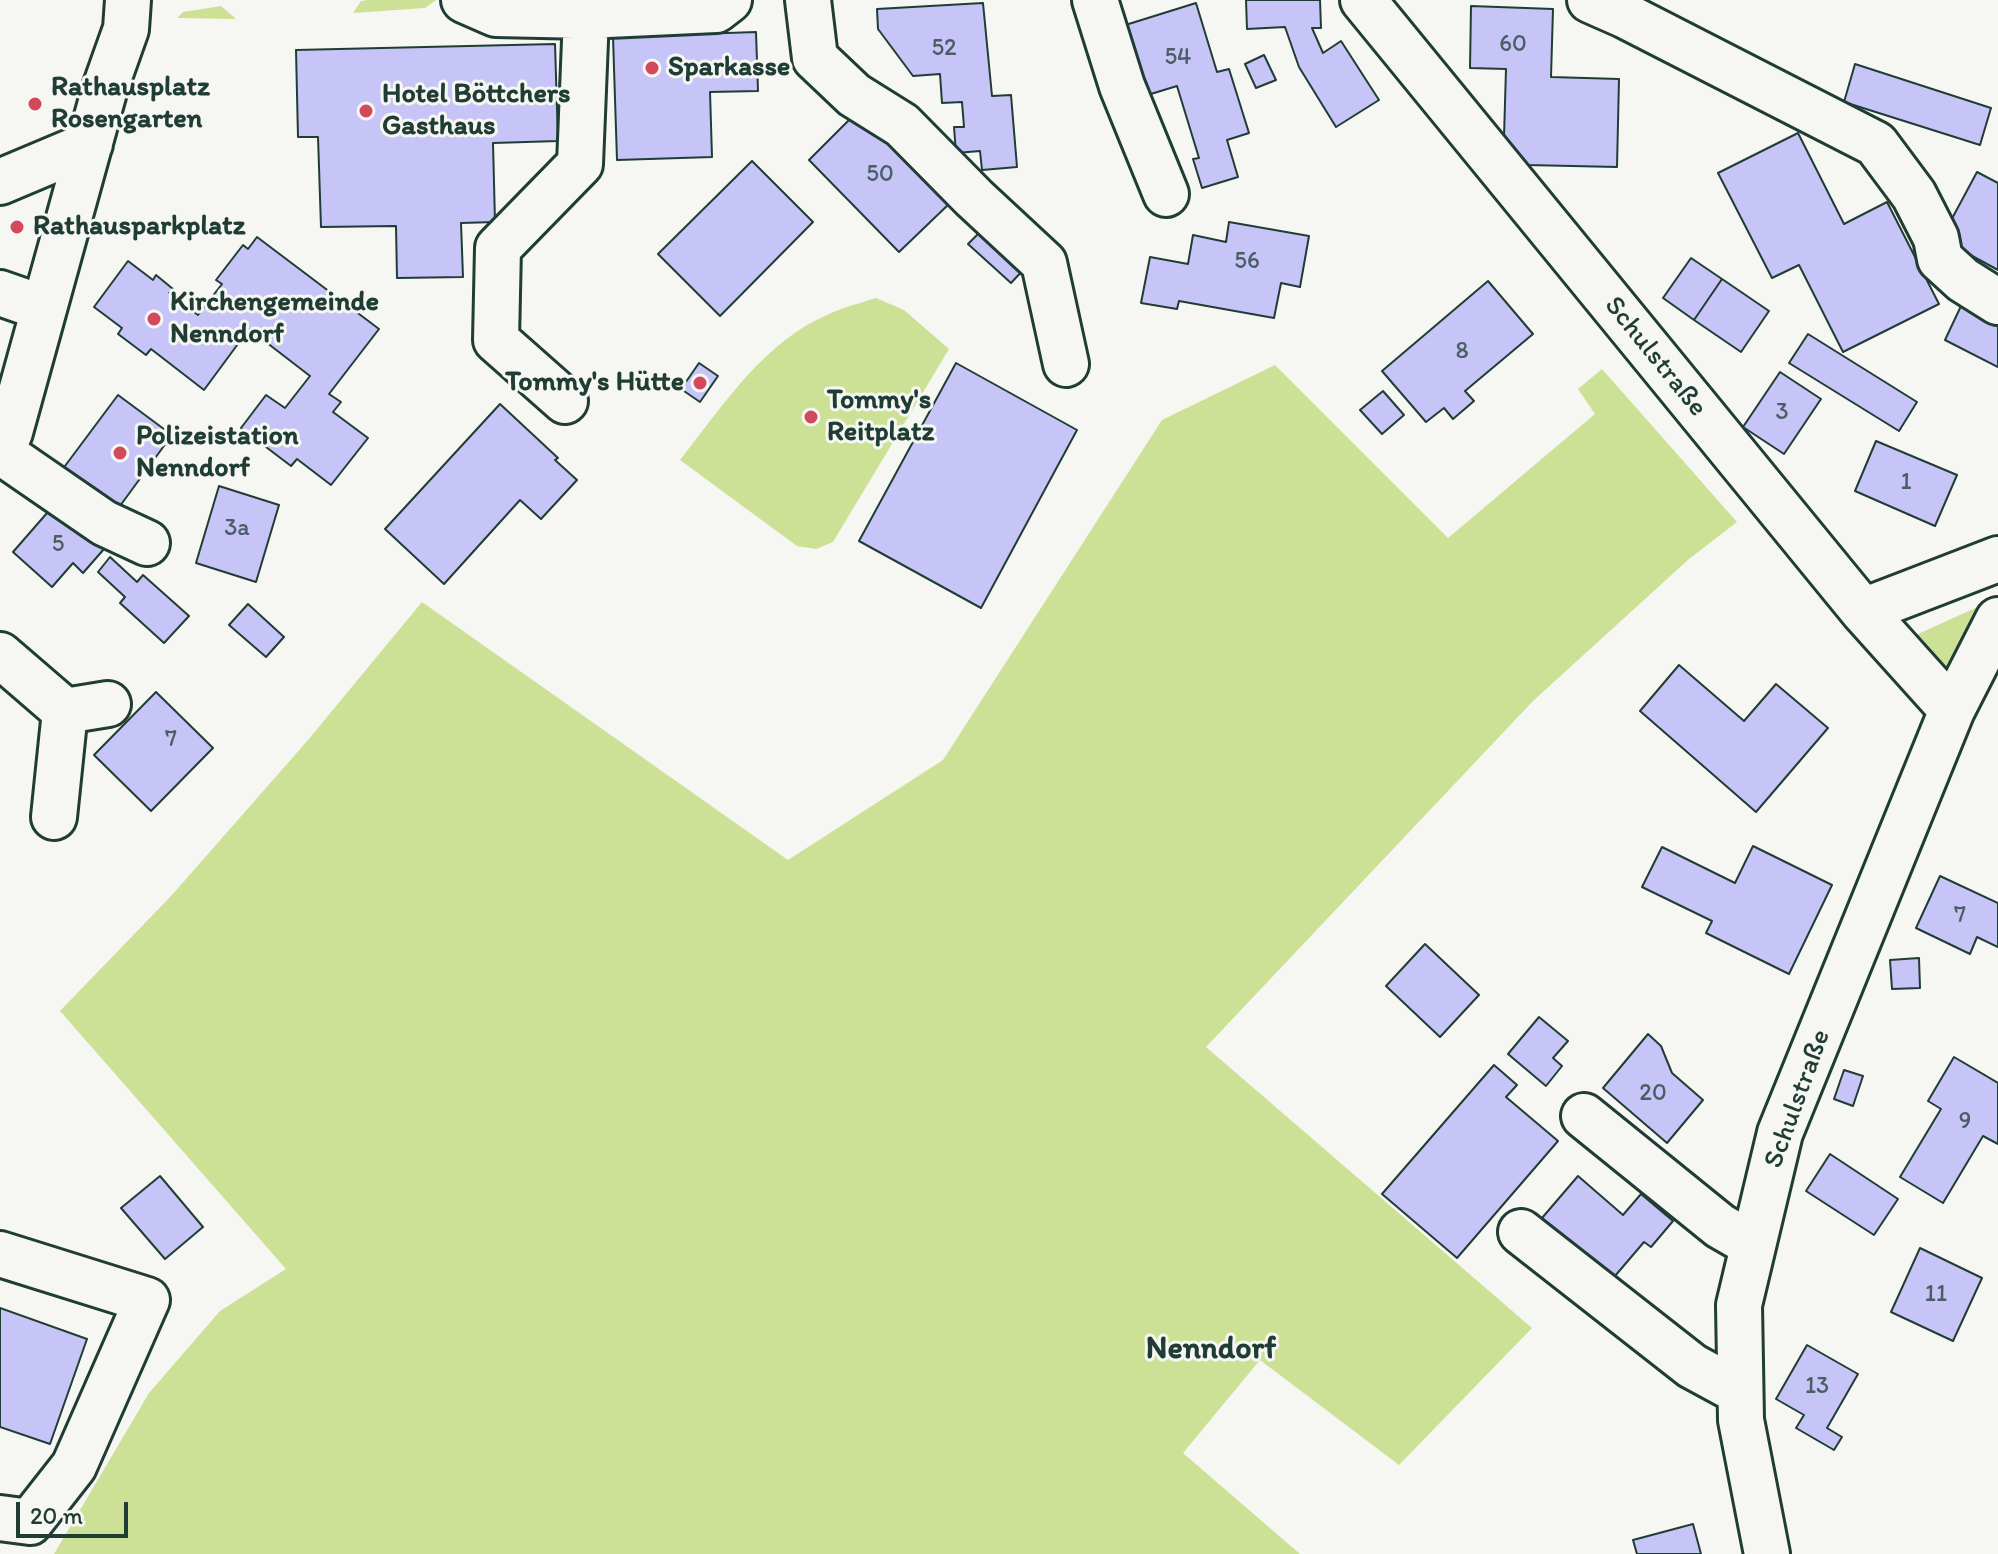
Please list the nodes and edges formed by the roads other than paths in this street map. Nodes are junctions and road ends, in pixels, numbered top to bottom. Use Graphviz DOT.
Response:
graph roads {
  1 [pos="128,0"];
  2 [pos="464,0"];
  3 [pos="729,0"];
  4 [pos="808,0"];
  5 [pos="1095,0"];
  6 [pos="1363,0"];
  7 [pos="1590,0"];
  8 [pos="586,16"];
  9 [pos="90,144"];
  10 [pos="0,182"];
  11 [pos="1166,194"];
  12 [pos="0,293"];
  13 [pos="1998,302"];
  14 [pos="43,308"];
  15 [pos="1066,364"];
  16 [pos="565,401"];
  17 [pos="1,454"];
  18 [pos="147,543"];
  19 [pos="1998,559"];
  20 [pos="1863,611"];
  21 [pos="1998,620"];
  22 [pos="0,655"];
  23 [pos="108,704"];
  24 [pos="1952,710"];
  25 [pos="65,711"];
  26 [pos="54,817"];
  27 [pos="1584,1116"];
  28 [pos="1521,1232"];
  29 [pos="1753,1245"];
  30 [pos="0,1254"];
  31 [pos="1740,1392"];
  32 [pos="0,1518"];
  33 [pos="1767,1554"];
  1 -- 9 [label="street"];
  2 -- 8 [label="street"];
  3 -- 8 [label="street"];
  4 -- 15 [label="street"];
  5 -- 11 [label="street"];
  6 -- 20 [label="street, Schulstraße"];
  7 -- 13 [label="street"];
  8 -- 16 [label="street"];
  9 -- 10 [label="street"];
  9 -- 14 [label="street"];
  12 -- 14 [label="street"];
  14 -- 17 [label="street"];
  17 -- 18 [label="street"];
  19 -- 20 [label="street"];
  20 -- 24 [label="street, Schulstraße"];
  21 -- 24 [label="street, Schulstraße"];
  22 -- 25 [label="street"];
  23 -- 25 [label="street"];
  24 -- 29 [label="street, Schulstraße"];
  25 -- 26 [label="street"];
  27 -- 29 [label="street"];
  28 -- 31 [label="street"];
  29 -- 31 [label="street, Schulstraße"];
  30 -- 32 [label="street"];
  31 -- 33 [label="street, Schulstraße"];
}
